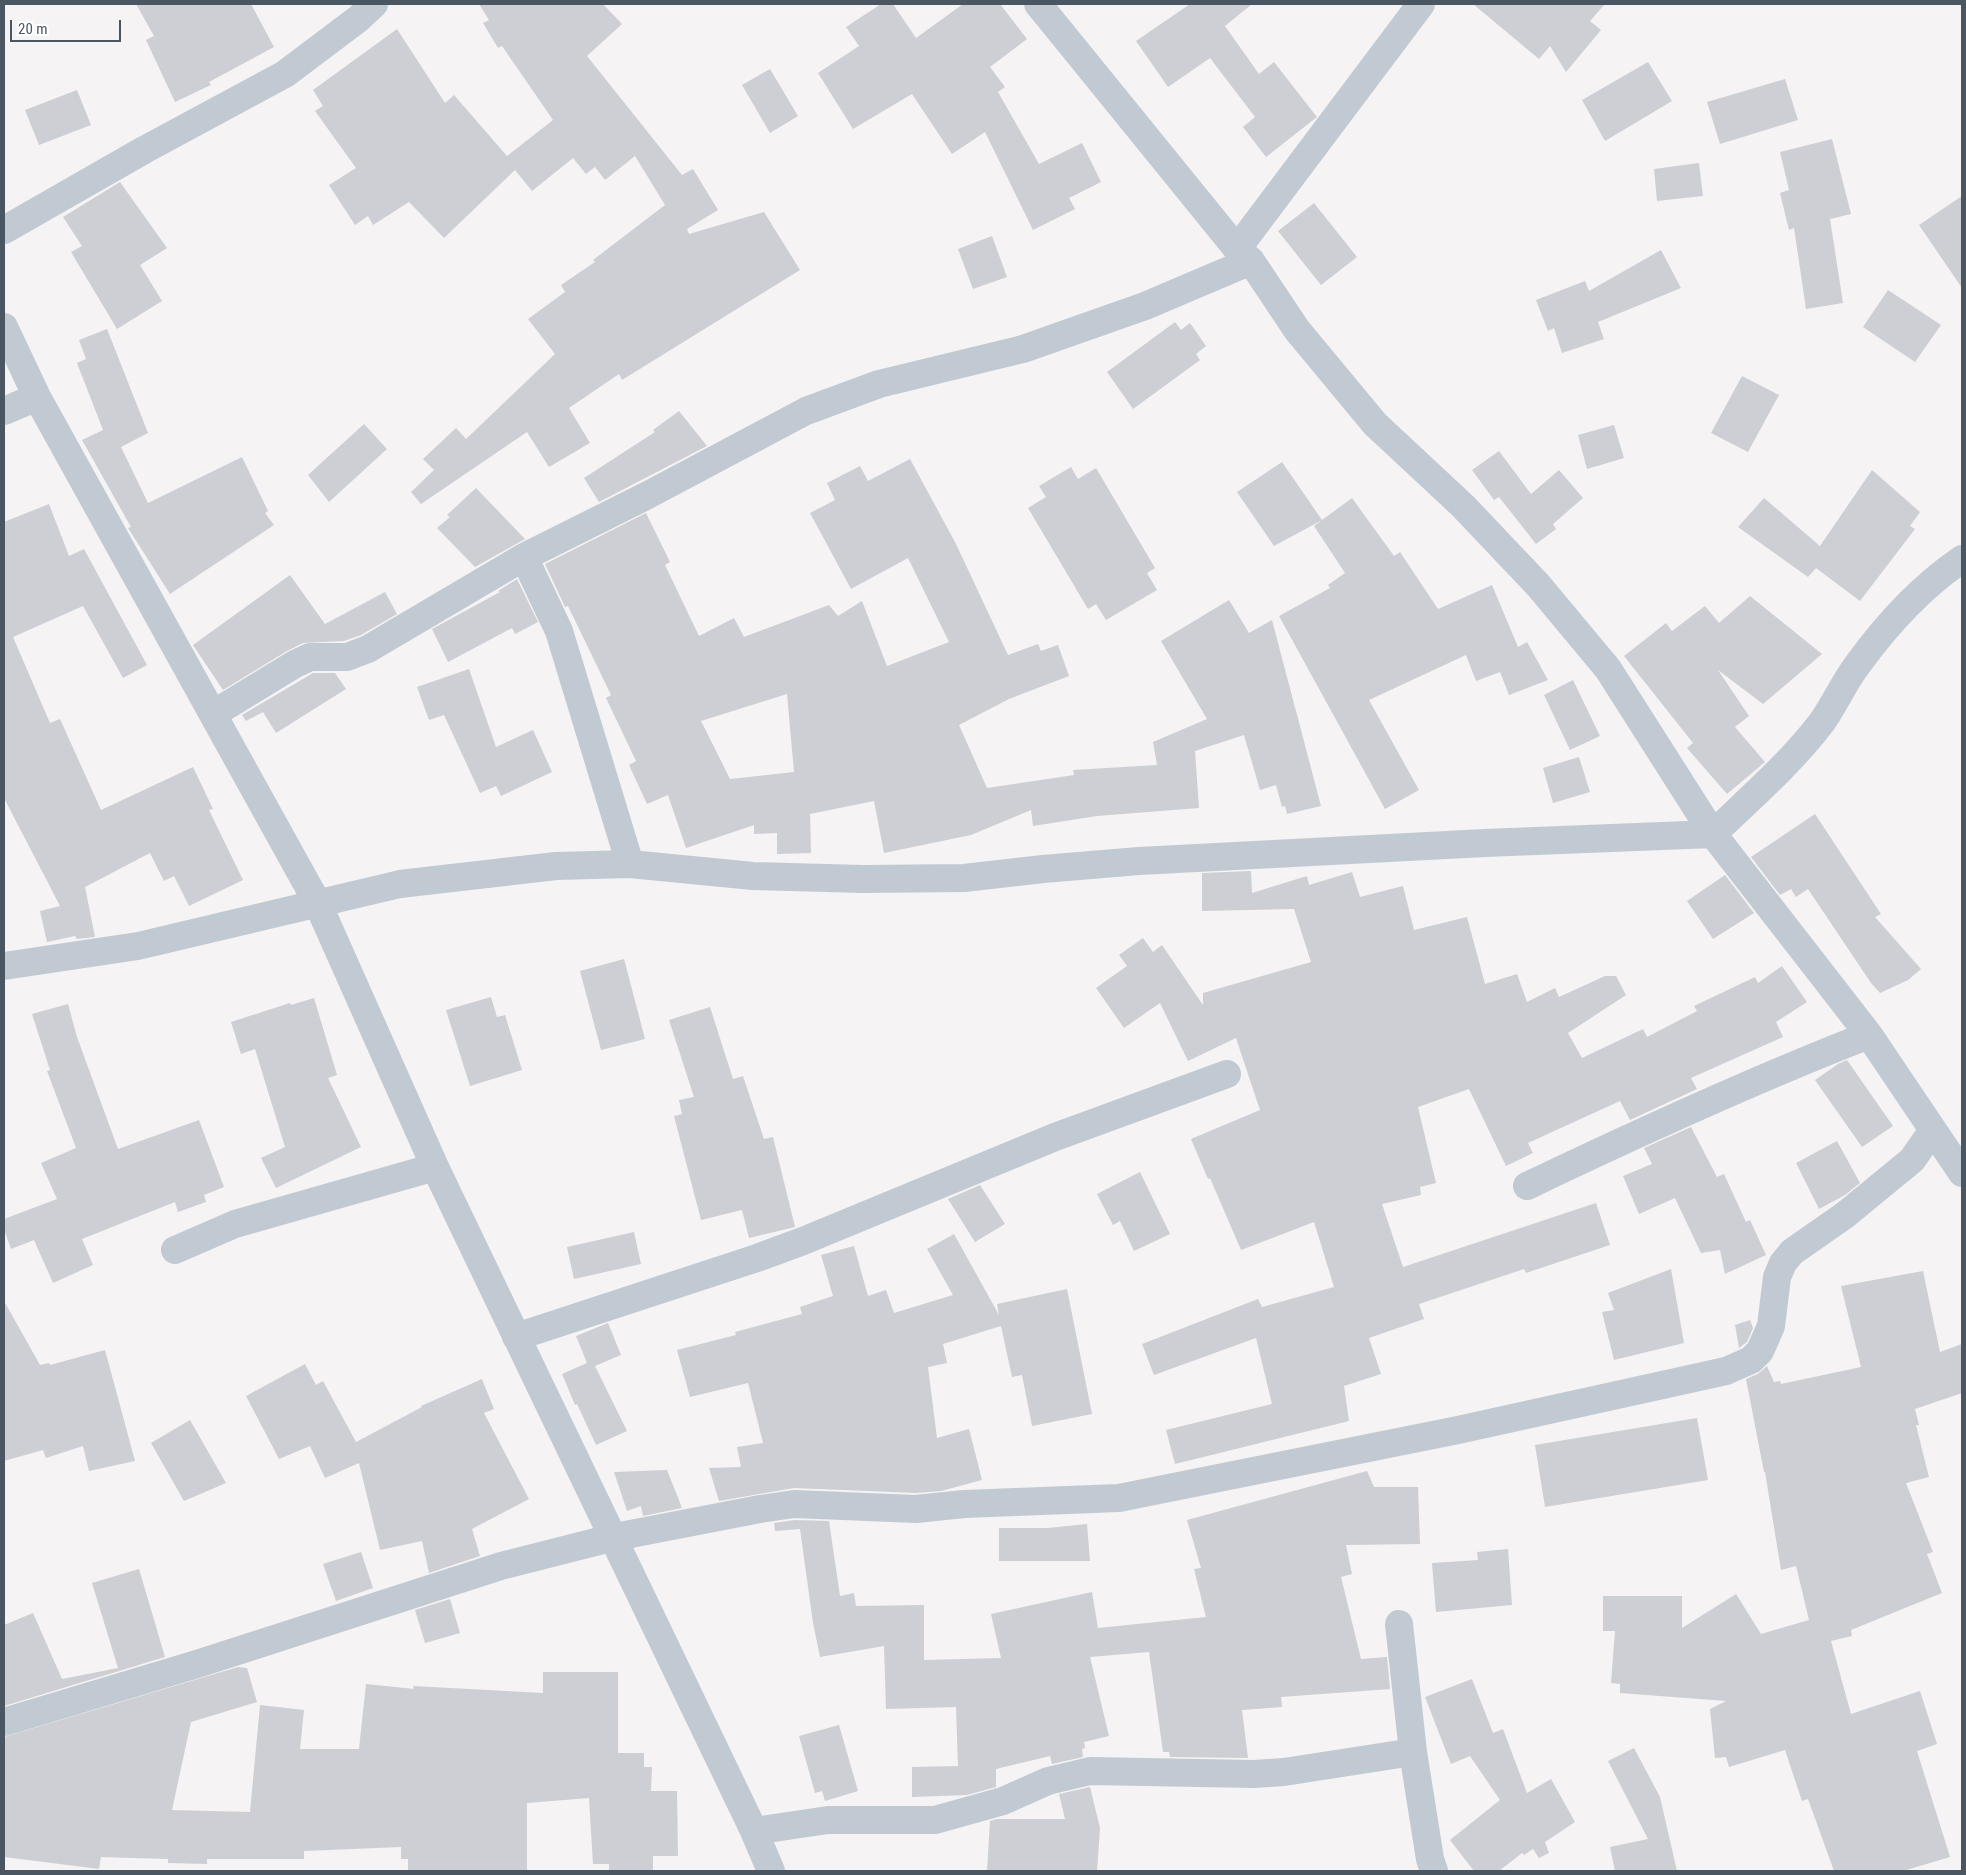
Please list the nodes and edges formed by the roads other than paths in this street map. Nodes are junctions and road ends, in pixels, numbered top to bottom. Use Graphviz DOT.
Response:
graph roads {
  1 [pos="374,4"];
  2 [pos="1038,4"];
  3 [pos="1421,4"];
  4 [pos="4,230"];
  5 [pos="1244,255"];
  6 [pos="4,327"];
  7 [pos="36,397"];
  8 [pos="4,412"];
  9 [pos="524,557"];
  10 [pos="1962,559"];
  11 [pos="213,714"];
  12 [pos="1713,834"];
  13 [pos="630,864"];
  14 [pos="318,904"];
  15 [pos="4,966"];
  16 [pos="1869,1035"];
  17 [pos="1227,1074"];
  18 [pos="1933,1130"];
  19 [pos="436,1167"];
  20 [pos="1962,1172"];
  21 [pos="1527,1186"];
  22 [pos="176,1250"];
  23 [pos="516,1338"];
  24 [pos="614,1537"];
  25 [pos="1399,1624"];
  26 [pos="4,1722"];
  27 [pos="1413,1752"];
  28 [pos="754,1831"];
  29 [pos="771,1871"];
  30 [pos="1434,1871"];
  1 -- 4 [label="street"];
  2 -- 5 [label="street"];
  3 -- 5 [label="street"];
  5 -- 9 [label="street"];
  5 -- 12 [label="street"];
  6 -- 7 [label="street"];
  7 -- 8 [label="street"];
  7 -- 11 [label="street"];
  9 -- 11 [label="street"];
  9 -- 13 [label="street"];
  10 -- 12 [label="street"];
  11 -- 14 [label="street"];
  12 -- 13 [label="street"];
  12 -- 16 [label="street"];
  13 -- 14 [label="street"];
  14 -- 15 [label="street"];
  14 -- 19 [label="street"];
  16 -- 18 [label="street"];
  16 -- 21 [label="street"];
  17 -- 23 [label="street"];
  18 -- 20 [label="street"];
  18 -- 24 [label="street"];
  19 -- 22 [label="street"];
  19 -- 23 [label="street"];
  23 -- 24 [label="street"];
  24 -- 26 [label="street"];
  24 -- 28 [label="street"];
  25 -- 27 [label="street"];
  27 -- 28 [label="street"];
  27 -- 30 [label="street"];
  28 -- 29 [label="street"];
}
